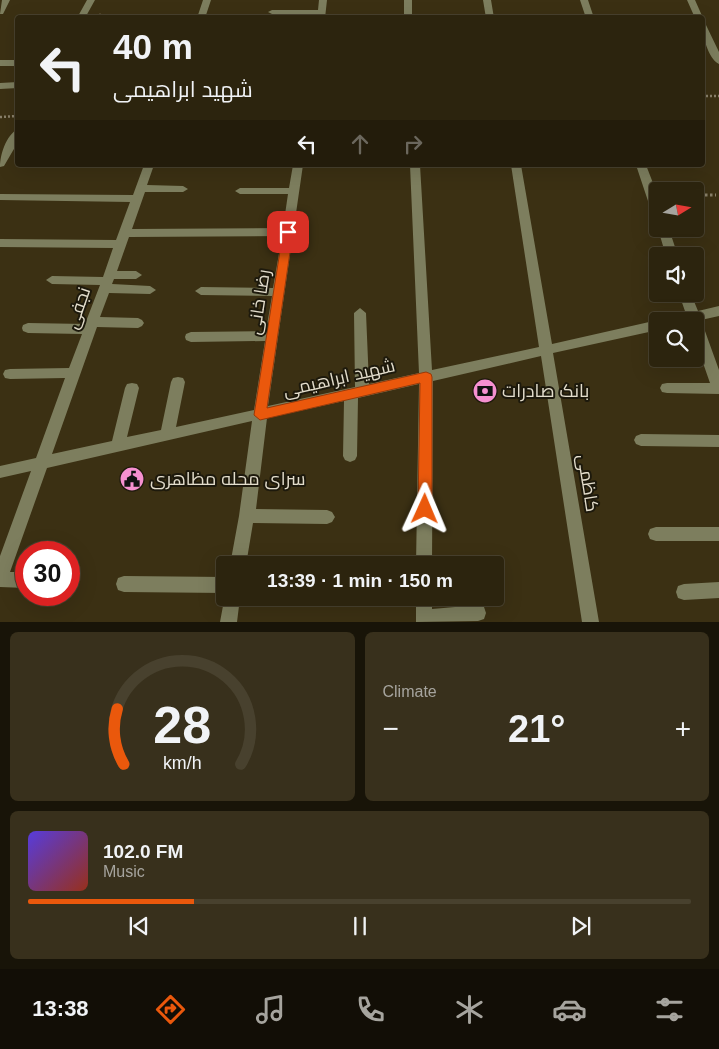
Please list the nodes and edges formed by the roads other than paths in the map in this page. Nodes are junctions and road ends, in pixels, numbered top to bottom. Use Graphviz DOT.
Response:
graph roads {
  1 [pos="6,0"];
  2 [pos="91,0"];
  3 [pos="207,0"];
  4 [pos="324,0"];
  5 [pos="408,0"];
  6 [pos="487,0"];
  7 [pos="584,0"];
  8 [pos="691,0"];
  9 [pos="0,12"];
  10 [pos="272,12"];
  11 [pos="83,15"];
  12 [pos="202,15"];
  13 [pos="321,15"];
  14 [pos="408,15"];
  15 [pos="490,15"];
  16 [pos="589,15"];
  17 [pos="698,15"];
  18 [pos="705,31"];
  19 [pos="719,61"];
  20 [pos="0,63"];
  21 [pos="15,63"];
  22 [pos="15,85"];
  23 [pos="0,86"];
  24 [pos="15,137"];
  25 [pos="5,154"];
  26 [pos="15,154"];
  27 [pos="0,164"];
  28 [pos="148,167"];
  29 [pos="298,167"];
  30 [pos="415,167"];
  31 [pos="516,167"];
  32 [pos="642,167"];
  33 [pos="649,188"];
  34 [pos="183,189"];
  35 [pos="240,191"];
  36 [pos="294,191"];
  37 [pos="138,194"];
  38 [pos="0,197"];
  39 [pos="288,232"];
  40 [pos="122,239"];
  41 [pos="0,243"];
  42 [pos="136,275"];
  43 [pos="52,280"];
  44 [pos="107,281"];
  45 [pos="150,290"];
  46 [pos="200,290"];
  47 [pos="279,292"];
  48 [pos="719,311"];
  49 [pos="360,313"];
  50 [pos="704,316"];
  51 [pos="138,323"];
  52 [pos="92,326"];
  53 [pos="649,327"];
  54 [pos="28,328"];
  55 [pos="272,336"];
  56 [pos="191,337"];
  57 [pos="704,348"];
  58 [pos="547,350"];
  59 [pos="75,373"];
  60 [pos="10,374"];
  61 [pos="426,377"];
  62 [pos="178,382"];
  63 [pos="132,388"];
  64 [pos="667,388"];
  65 [pos="719,389"];
  66 [pos="357,393"];
  67 [pos="260,415"];
  68 [pos="168,435"];
  69 [pos="641,440"];
  70 [pos="719,441"];
  71 [pos="118,446"];
  72 [pos="350,456"];
  73 [pos="43,463"];
  74 [pos="0,472"];
  75 [pos="247,516"];
  76 [pos="327,518"];
  77 [pos="656,534"];
  78 [pos="719,534"];
  79 [pos="240,556"];
  80 [pos="424,556"];
  81 [pos="0,578"];
  82 [pos="15,579"];
  83 [pos="124,584"];
  84 [pos="216,585"];
  85 [pos="719,590"];
  86 [pos="684,592"];
  87 [pos="231,606"];
  88 [pos="424,606"];
  89 [pos="478,613"];
  90 [pos="424,620"];
  91 [pos="228,622"];
  92 [pos="591,622"];
  1 -- 9 [label="street"];
  2 -- 11 [label="street"];
  3 -- 12 [label="street"];
  4 -- 13 [label="street"];
  5 -- 14 [label="street"];
  6 -- 15 [label="street"];
  7 -- 16 [label="street"];
  8 -- 17 [label="street"];
  10 -- 13 [label="street"];
  18 -- 19 [label="street"];
  20 -- 21 [label="street"];
  22 -- 23 [label="street"];
  24 -- 25 [label="street"];
  25 -- 26 [label="street"];
  25 -- 27 [label="street"];
  28 -- 37 [label="street, نجفی"];
  29 -- 36 [label="street, رضا خانی"];
  30 -- 61 [label="street"];
  31 -- 58 [label="street, کاظمی"];
  32 -- 33 [label="street"];
  34 -- 37 [label="street"];
  35 -- 36 [label="street"];
  36 -- 39 [label="street, رضا خانی"];
  37 -- 38 [label="street"];
  37 -- 40 [label="street, نجفی"];
  39 -- 40 [label="street"];
  39 -- 47 [label="street, رضا خانی"];
  40 -- 41 [label="street"];
  40 -- 44 [label="street, نجفی"];
  42 -- 44 [label="street"];
  43 -- 44 [label="street"];
  44 -- 45 [label="street"];
  44 -- 52 [label="street, نجفی"];
  46 -- 47 [label="street"];
  47 -- 55 [label="street, رضا خانی"];
  48 -- 50 [label="street"];
  49 -- 66 [label="street"];
  51 -- 52 [label="street"];
  52 -- 54 [label="street"];
  52 -- 59 [label="street, نجفی"];
  53 -- 58 [label="street, شهید ابراهیمی"];
  55 -- 56 [label="street"];
  55 -- 67 [label="street, رضا خانی"];
  57 -- 65 [label="street"];
  58 -- 61 [label="street, شهید ابراهیمی"];
  58 -- 92 [label="street, کاظمی"];
  59 -- 60 [label="street"];
  59 -- 73 [label="street, نجفی"];
  61 -- 66 [label="street, شهید ابراهیمی"];
  61 -- 80 [label="street"];
  62 -- 68 [label="street"];
  63 -- 71 [label="street"];
  64 -- 65 [label="street"];
  66 -- 67 [label="street, شهید ابراهیمی"];
  66 -- 72 [label="street"];
  67 -- 68 [label="street, شهید ابراهیمی"];
  67 -- 75 [label="street, رضا خانی"];
  68 -- 71 [label="street, شهید ابراهیمی"];
  69 -- 70 [label="street"];
  71 -- 73 [label="street, شهید ابراهیمی"];
  73 -- 74 [label="street, شهید ابراهیمی"];
  73 -- 81 [label="street, نجفی"];
  75 -- 76 [label="street"];
  75 -- 79 [label="street, رضا خانی"];
  77 -- 78 [label="street"];
  81 -- 82 [label="street"];
  83 -- 84 [label="street"];
  85 -- 86 [label="street"];
  87 -- 91 [label="street"];
  88 -- 90 [label="street"];
  89 -- 90 [label="street"];
}
